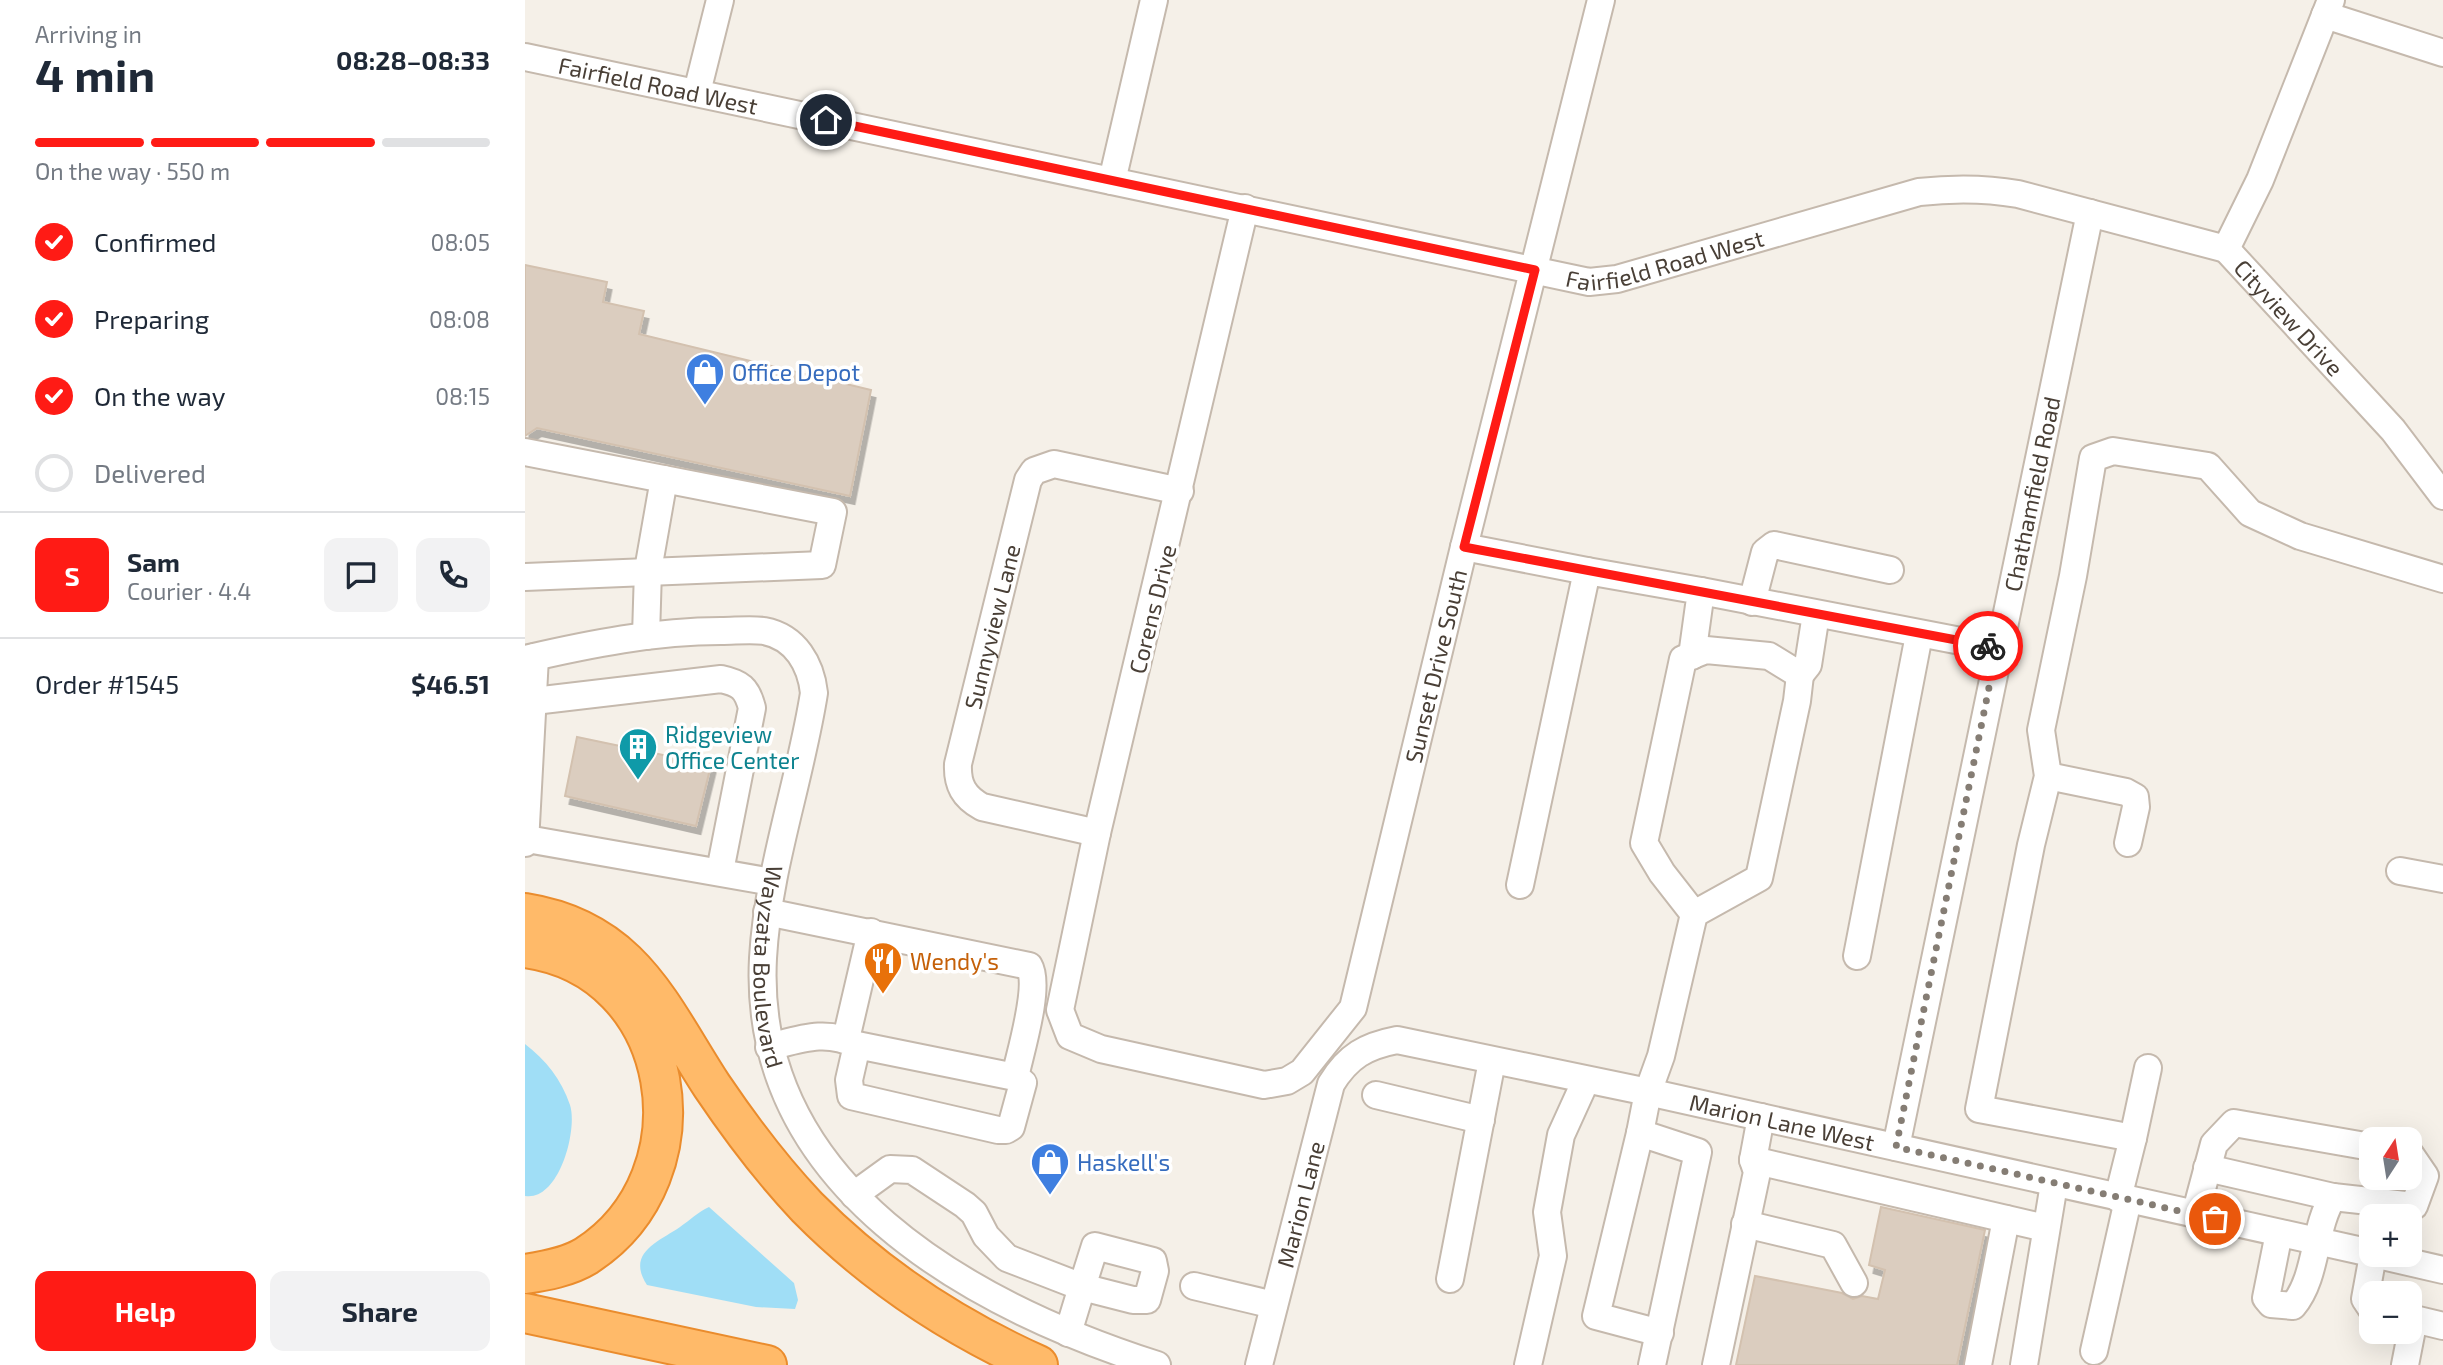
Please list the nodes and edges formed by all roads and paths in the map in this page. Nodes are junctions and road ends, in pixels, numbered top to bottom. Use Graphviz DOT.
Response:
graph roads {
  1 [pos="720,0"];
  2 [pos="1154,0"];
  3 [pos="1601,0"];
  4 [pos="2328,8"];
  5 [pos="2443,53"];
  6 [pos="525,57"];
  7 [pos="697,92"];
  8 [pos="1112,181"];
  9 [pos="1245,208"];
  10 [pos="2090,213"];
  11 [pos="2226,249"];
  12 [pos="1535,270"];
  13 [pos="525,452"];
  14 [pos="664,479"];
  15 [pos="1181,491"];
  16 [pos="2443,496"];
  17 [pos="1464,547"];
  18 [pos="648,570"];
  19 [pos="1890,570"];
  20 [pos="1587,571"];
  21 [pos="525,577"];
  22 [pos="2443,579"];
  23 [pos="1701,591"];
  24 [pos="1752,601"];
  25 [pos="1816,614"];
  26 [pos="1919,635"];
  27 [pos="646,636"];
  28 [pos="1997,648"];
  29 [pos="1692,656"];
  30 [pos="530,658"];
  31 [pos="1800,675"];
  32 [pos="534,701"];
  33 [pos="529,734"];
  34 [pos="2048,776"];
  35 [pos="1097,833"];
  36 [pos="526,841"];
  37 [pos="2128,844"];
  38 [pos="720,871"];
  39 [pos="2400,871"];
  40 [pos="2443,879"];
  41 [pos="772,882"];
  42 [pos="1520,885"];
  43 [pos="767,912"];
  44 [pos="525,913"];
  45 [pos="1694,914"];
  46 [pos="871,932"];
  47 [pos="525,948"];
  48 [pos="1857,956"];
  49 [pos="1061,1010"];
  50 [pos="851,1042"];
  51 [pos="769,1047"];
  52 [pos="1358,1052"];
  53 [pos="1492,1060"];
  54 [pos="2148,1068"];
  55 [pos="1015,1077"];
  56 [pos="1586,1080"];
  57 [pos="1648,1092"];
  58 [pos="1376,1095"];
  59 [pos="1761,1117"];
  60 [pos="1481,1120"];
  61 [pos="1640,1133"];
  62 [pos="2133,1138"];
  63 [pos="2359,1145"];
  64 [pos="1896,1147"];
  65 [pos="1753,1160"];
  66 [pos="2207,1168"];
  67 [pos="2054,1184"];
  68 [pos="2420,1190"];
  69 [pos="854,1195"];
  70 [pos="2333,1197"];
  71 [pos="2123,1199"];
  72 [pos="2195,1215"];
  73 [pos="2006,1219"];
  74 [pos="1745,1224"];
  75 [pos="2045,1228"];
  76 [pos="2279,1233"];
  77 [pos="2319,1242"];
  78 [pos="2359,1251"];
  79 [pos="2422,1265"];
  80 [pos="2443,1270"];
  81 [pos="525,1274"];
  82 [pos="1450,1279"];
  83 [pos="1854,1283"];
  84 [pos="1194,1286"];
  85 [pos="1275,1304"];
  86 [pos="525,1313"];
  87 [pos="2422,1321"];
  88 [pos="2443,1326"];
  89 [pos="1068,1333"];
  90 [pos="1660,1333"];
  91 [pos="2408,1344"];
  92 [pos="2094,1352"];
  93 [pos="767,1365"];
  94 [pos="1038,1365"];
  95 [pos="1157,1365"];
  96 [pos="1259,1365"];
  97 [pos="1528,1365"];
  98 [pos="1652,1365"];
  99 [pos="1716,1365"];
  100 [pos="1978,1365"];
  101 [pos="2024,1365"];
  102 [pos="2405,1365"];
  1 -- 7 [label="street"];
  2 -- 8 [label="street"];
  3 -- 12 [label="street, Sunset Drive South"];
  4 -- 5 [label="street"];
  4 -- 11 [label="street, Cityview Drive"];
  6 -- 7 [label="street, Fairfield Road West"];
  7 -- 8 [label="street, Fairfield Road West"];
  8 -- 9 [label="street, Fairfield Road West"];
  9 -- 12 [label="street, Fairfield Road West"];
  9 -- 15 [label="street, Corens Drive"];
  10 -- 11 [label="street, Fairfield Road West"];
  10 -- 12 [label="street, Fairfield Road West"];
  10 -- 28 [label="street, Chathamfield Road"];
  11 -- 16 [label="street, Cityview Drive"];
  12 -- 17 [label="street, Sunset Drive South"];
  13 -- 14 [label="street"];
  14 -- 18 [label="street"];
  14 -- 18 [label="street"];
  15 -- 35 [label="street, Corens Drive"];
  15 -- 35 [label="street, Sunnyview Lane"];
  17 -- 20 [label="street"];
  17 -- 49 [label="street, Sunset Drive South"];
  18 -- 21 [label="street"];
  18 -- 27 [label="street"];
  19 -- 24 [label="street"];
  20 -- 23 [label="street"];
  20 -- 42 [label="street"];
  22 -- 34 [label="street"];
  23 -- 24 [label="street"];
  23 -- 29 [label="street"];
  24 -- 25 [label="street"];
  25 -- 26 [label="street"];
  25 -- 31 [label="street"];
  26 -- 28 [label="street"];
  26 -- 48 [label="street"];
  27 -- 30 [label="street, Wayzata Boulevard"];
  27 -- 41 [label="street, Wayzata Boulevard"];
  28 -- 64 [label="street, Chathamfield Road"];
  29 -- 31 [label="street"];
  29 -- 45 [label="street"];
  30 -- 32 [label="street"];
  31 -- 45 [label="street"];
  32 -- 33 [label="street"];
  32 -- 38 [label="street"];
  33 -- 36 [label="street"];
  34 -- 37 [label="street"];
  34 -- 62 [label="street"];
  35 -- 49 [label="street, Corens Drive"];
  36 -- 38 [label="street"];
  38 -- 41 [label="street"];
  39 -- 40 [label="street"];
  41 -- 43 [label="street, Wayzata Boulevard"];
  43 -- 46 [label="street"];
  43 -- 51 [label="street, Wayzata Boulevard"];
  44 -- 94 [label="highway"];
  45 -- 57 [label="street"];
  46 -- 50 [label="street"];
  46 -- 55 [label="street"];
  47 -- 81 [label="highway"];
  50 -- 51 [label="street"];
  50 -- 55 [label="street"];
  50 -- 55 [label="street"];
  51 -- 69 [label="street, Wayzata Boulevard"];
  52 -- 53 [label="street, Marion Lane West"];
  52 -- 85 [label="street, Marion Lane"];
  53 -- 56 [label="street, Marion Lane West"];
  53 -- 60 [label="street"];
  54 -- 62 [label="street"];
  56 -- 57 [label="street, Marion Lane West"];
  56 -- 97 [label="street"];
  57 -- 59 [label="street, Marion Lane West"];
  57 -- 61 [label="street"];
  58 -- 60 [label="street"];
  59 -- 64 [label="street, Marion Lane West"];
  59 -- 65 [label="street"];
  60 -- 82 [label="street"];
  61 -- 90 [label="street"];
  61 -- 90 [label="street"];
  62 -- 71 [label="street"];
  63 -- 66 [label="street"];
  64 -- 67 [label="street, Marion Lane West"];
  65 -- 73 [label="street"];
  65 -- 74 [label="street"];
  66 -- 70 [label="street"];
  66 -- 72 [label="street"];
  67 -- 71 [label="street, Marion Lane West"];
  67 -- 75 [label="street"];
  68 -- 70 [label="street"];
  69 -- 89 [label="street, Wayzata Boulevard"];
  69 -- 89 [label="street"];
  70 -- 77 [label="street"];
  71 -- 72 [label="street, Marion Lane West"];
  71 -- 92 [label="street"];
  72 -- 76 [label="street, Marion Lane West"];
  73 -- 75 [label="street"];
  73 -- 100 [label="street"];
  74 -- 83 [label="street"];
  74 -- 99 [label="street"];
  75 -- 101 [label="street"];
  76 -- 77 [label="street, Marion Lane West"];
  76 -- 77 [label="street"];
  77 -- 78 [label="street, Marion Lane West"];
  79 -- 80 [label="street"];
  84 -- 85 [label="street"];
  85 -- 96 [label="street, Marion Lane"];
  86 -- 93 [label="highway"];
  87 -- 88 [label="street"];
  89 -- 95 [label="street, Wayzata Boulevard"];
  90 -- 98 [label="street"];
  91 -- 102 [label="street"];
}
